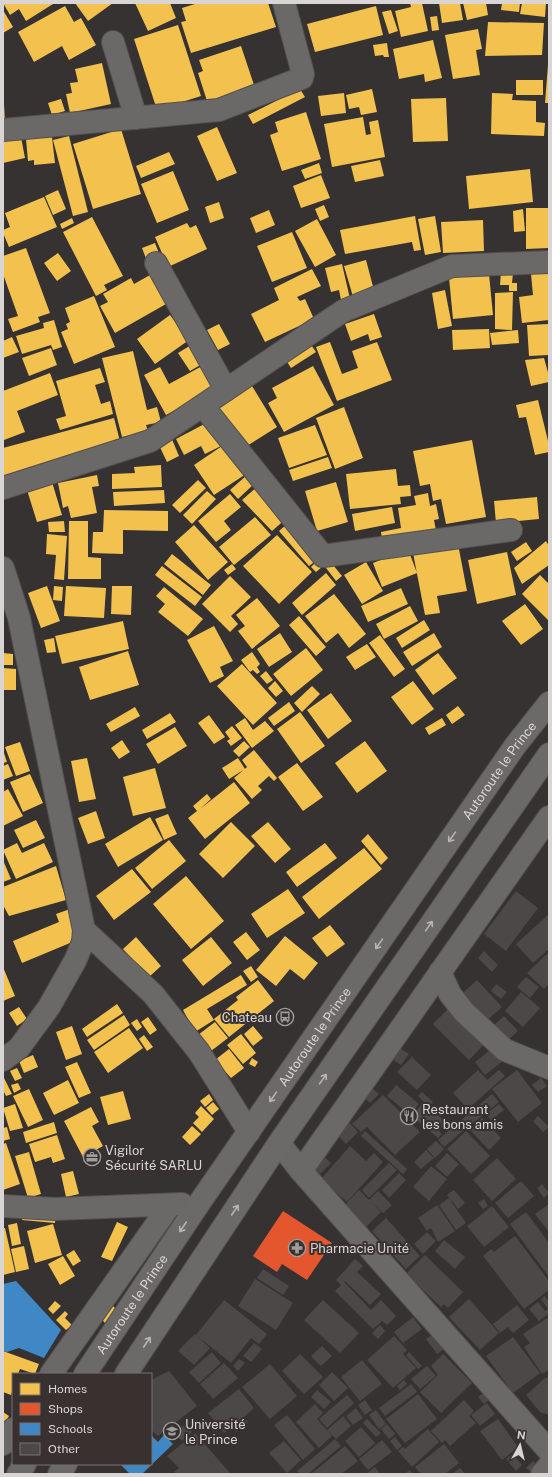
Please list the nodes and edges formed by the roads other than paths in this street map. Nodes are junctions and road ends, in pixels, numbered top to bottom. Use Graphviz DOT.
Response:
graph roads {
  1 [pos="284,3"];
  2 [pos="113,42"];
  3 [pos="136,118"];
  4 [pos="3,130"];
  5 [pos="549,262"];
  6 [pos="156,263"];
  7 [pos="226,390"];
  8 [pos="203,406"];
  9 [pos="3,488"];
  10 [pos="511,530"];
  11 [pos="3,568"];
  12 [pos="549,703"];
  13 [pos="549,754"];
  14 [pos="549,817"];
  15 [pos="84,930"];
  16 [pos="440,972"];
  17 [pos="3,1060"];
  18 [pos="549,1068"];
  19 [pos="249,1132"];
  20 [pos="279,1143"];
  21 [pos="302,1171"];
  22 [pos="200,1202"];
  23 [pos="3,1206"];
  24 [pos="170,1206"];
  25 [pos="52,1373"];
  26 [pos="86,1373"];
  27 [pos="127,1373"];
  28 [pos="12,1430"];
  29 [pos="3,1444"];
  30 [pos="549,1451"];
  31 [pos="24,1465"];
  32 [pos="65,1465"];
  33 [pos="549,1466"];
  34 [pos="18,1474"];
  35 [pos="59,1474"];
  36 [pos="542,1474"];
  1 -- 3 [label="street"];
  2 -- 3 [label="street"];
  3 -- 4 [label="street"];
  5 -- 7 [label="street"];
  6 -- 7 [label="street"];
  7 -- 8 [label="street"];
  8 -- 9 [label="street"];
  8 -- 10 [label="street"];
  11 -- 15 [label="street"];
  12 -- 19 [label="main road, Autoroute le Prince, one-way"];
  20 -- 13 [label="main road, one-way"];
  14 -- 16 [label="street"];
  15 -- 17 [label="street"];
  15 -- 19 [label="street"];
  16 -- 18 [label="street"];
  16 -- 21 [label="street"];
  19 -- 22 [label="main road, Autoroute le Prince"];
  20 -- 21 [label="street"];
  27 -- 20 [label="main road, one-way"];
  21 -- 30 [label="street"];
  22 -- 24 [label="street"];
  22 -- 26 [label="main road, Autoroute le Prince, one-way"];
  23 -- 24 [label="street"];
  24 -- 25 [label="street"];
  28 -- 29 [label="street"];
  31 -- 34 [label="main road"];
  32 -- 35 [label="main road"];
  33 -- 36 [label="street"];
}
